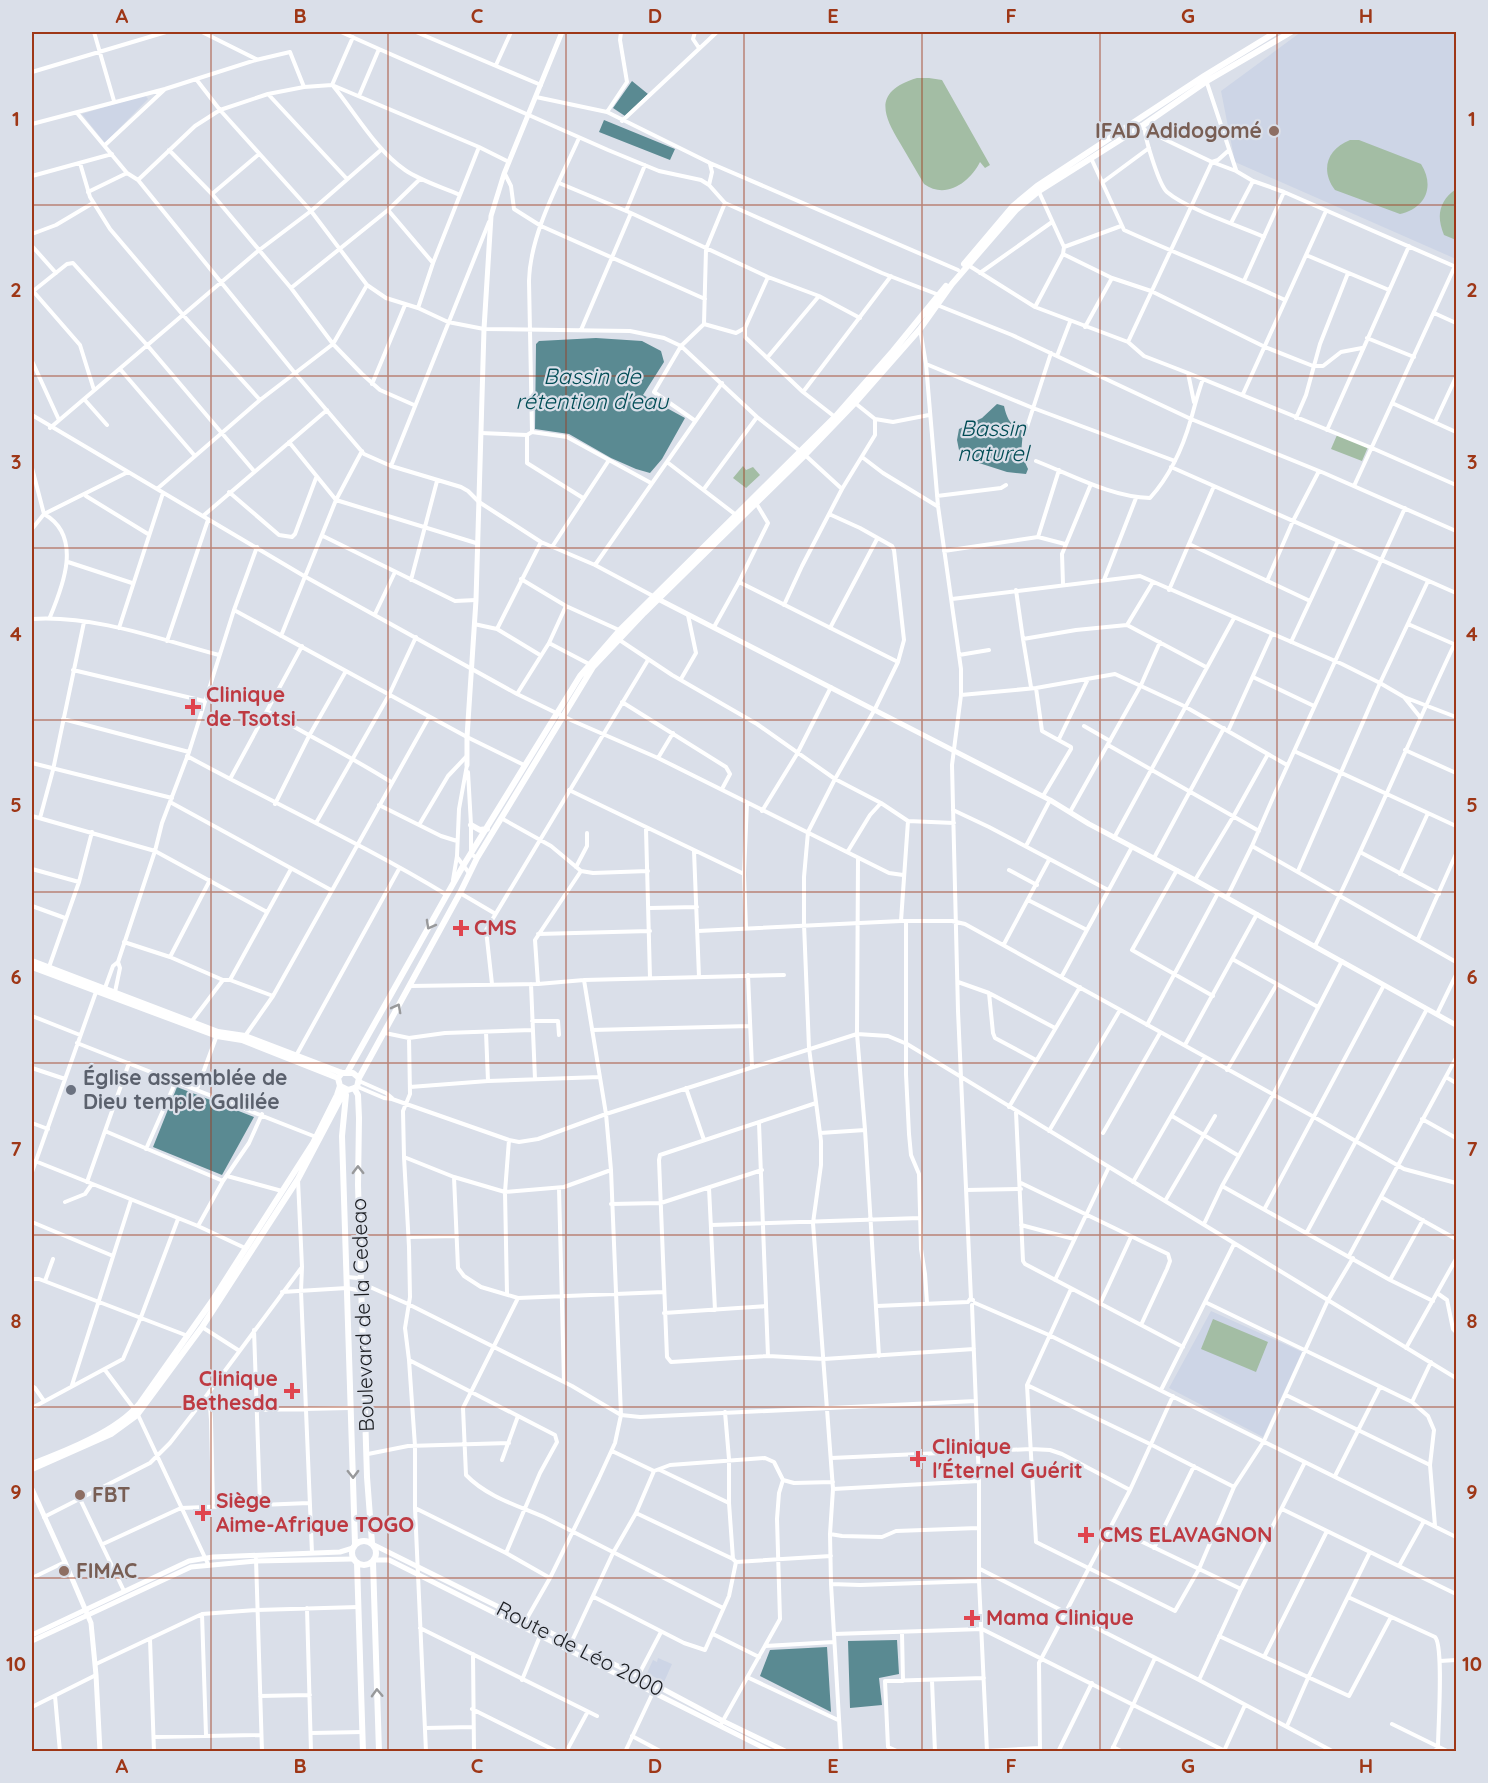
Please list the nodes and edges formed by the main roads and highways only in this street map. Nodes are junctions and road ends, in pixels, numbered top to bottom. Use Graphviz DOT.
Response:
graph roads {
  1 [pos="1276,32"];
  2 [pos="1291,32"];
  3 [pos="1205,79"];
  4 [pos="1142,126"];
  5 [pos="935,304"];
  6 [pos="803,453"];
  7 [pos="656,598"];
  8 [pos="560,715"];
  9 [pos="471,825"];
  10 [pos="487,829"];
  11 [pos="474,856"];
  12 [pos="32,961"];
  13 [pos="32,967"];
  14 [pos="218,1034"];
  15 [pos="343,1074"];
  16 [pos="352,1086"];
  17 [pos="330,1120"];
  18 [pos="343,1122"];
  19 [pos="191,1338"];
  20 [pos="136,1412"];
  21 [pos="32,1464"];
  22 [pos="32,1469"];
  23 [pos="373,1544"];
  24 [pos="354,1546"];
  25 [pos="355,1561"];
  26 [pos="374,1561"];
  27 [pos="363,1752"];
  28 [pos="379,1752"];
  1 -- 3 [label="main road"];
  2 -- 3 [label="main road"];
  3 -- 4 [label="main road"];
  4 -- 5 [label="main road"];
  4 -- 5 [label="main road"];
  5 -- 6 [label="main road"];
  5 -- 6 [label="main road"];
  6 -- 7 [label="main road"];
  6 -- 7 [label="main road"];
  7 -- 8 [label="main road"];
  7 -- 8 [label="main road"];
  8 -- 10 [label="main road"];
  8 -- 11 [label="main road"];
  9 -- 10 [label="main road"];
  10 -- 11 [label="main road"];
  11 -- 15 [label="main road, one-way"];
  16 -- 11 [label="main road, one-way"];
  12 -- 14 [label="main road"];
  13 -- 14 [label="main road"];
  14 -- 15 [label="main road"];
  14 -- 15 [label="main road"];
  15 -- 16 [label="main road"];
  15 -- 16 [label="main road"];
  16 -- 17 [label="main road"];
  16 -- 18 [label="main road, Boulevard de la Cedeao"];
  16 -- 19 [label="main road"];
  23 -- 16 [label="main road, Boulevard de la Cedeao, one-way"];
  17 -- 18 [label="main road"];
  17 -- 19 [label="main road"];
  18 -- 24 [label="main road, Boulevard de la Cedeao, one-way"];
  19 -- 20 [label="main road"];
  20 -- 21 [label="main road"];
  20 -- 22 [label="main road"];
  23 -- 24 [label="main road"];
  23 -- 26 [label="main road"];
  24 -- 25 [label="main road"];
  25 -- 26 [label="main road"];
  25 -- 27 [label="main road"];
  28 -- 26 [label="main road, one-way"];
}
